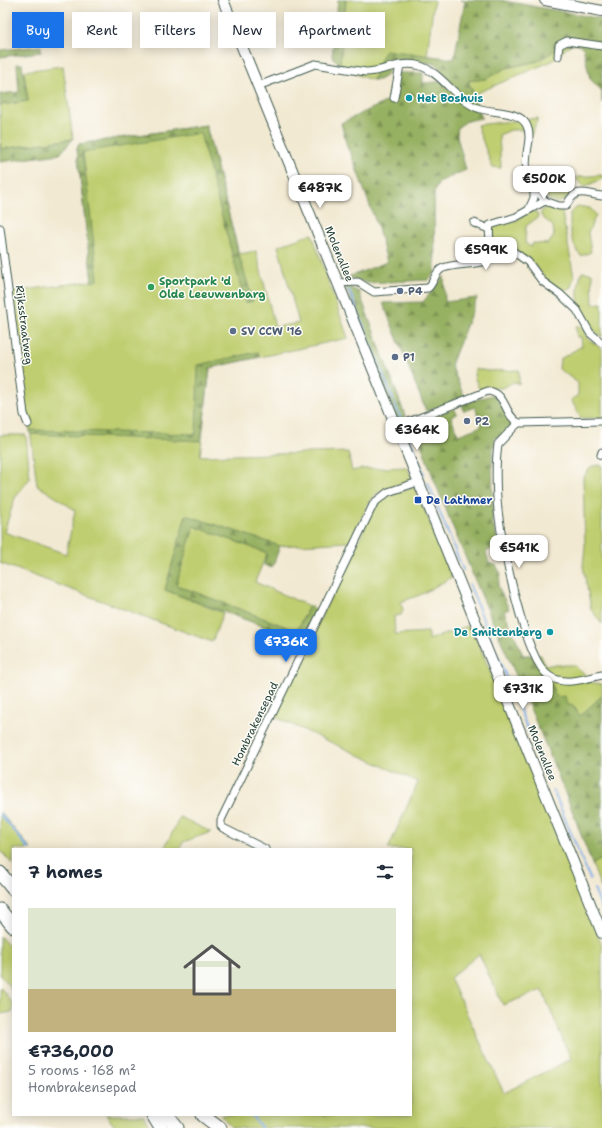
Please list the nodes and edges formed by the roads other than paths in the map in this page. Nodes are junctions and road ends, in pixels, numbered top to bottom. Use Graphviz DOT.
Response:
graph roads {
  1 [pos="223,0"];
  2 [pos="545,0"];
  3 [pos="602,11"];
  4 [pos="602,46"];
  5 [pos="558,56"];
  6 [pos="400,65"];
  7 [pos="258,86"];
  8 [pos="394,98"];
  9 [pos="534,186"];
  10 [pos="602,196"];
  11 [pos="545,201"];
  12 [pos="529,209"];
  13 [pos="474,223"];
  14 [pos="0,228"];
  15 [pos="489,229"];
  16 [pos="491,248"];
  17 [pos="338,284"];
  18 [pos="602,343"];
  19 [pos="602,421"];
  20 [pos="520,423"];
  21 [pos="28,424"];
  22 [pos="396,427"];
  23 [pos="418,482"];
  24 [pos="602,675"];
  25 [pos="263,848"];
  26 [pos="0,873"];
  27 [pos="12,888"];
  28 [pos="0,910"];
  29 [pos="12,925"];
  30 [pos="602,933"];
  31 [pos="154,1116"];
  32 [pos="168,1116"];
  33 [pos="198,1116"];
  34 [pos="204,1116"];
  35 [pos="161,1128"];
  36 [pos="177,1128"];
  37 [pos="207,1128"];
  38 [pos="220,1128"];
  1 -- 7 [label="main road, Molenallee"];
  2 -- 3 [label="main road"];
  4 -- 5 [label="street"];
  6 -- 7 [label="street"];
  6 -- 8 [label="street"];
  6 -- 9 [label="street"];
  7 -- 17 [label="main road, Molenallee"];
  9 -- 11 [label="street"];
  9 -- 12 [label="street"];
  10 -- 11 [label="street"];
  11 -- 12 [label="street"];
  12 -- 15 [label="street"];
  13 -- 15 [label="street"];
  14 -- 21 [label="street, Rijksstraatweg"];
  15 -- 16 [label="street"];
  16 -- 17 [label="street"];
  16 -- 18 [label="street"];
  17 -- 22 [label="main road, Molenallee"];
  19 -- 20 [label="street"];
  20 -- 22 [label="street"];
  20 -- 24 [label="street"];
  22 -- 23 [label="main road, Molenallee"];
  23 -- 25 [label="street, Hombrakensepad"];
  23 -- 30 [label="main road, Molenallee"];
  26 -- 27 [label="highway"];
  28 -- 29 [label="highway"];
  31 -- 35 [label="highway"];
  32 -- 36 [label="highway"];
  33 -- 37 [label="highway"];
  34 -- 38 [label="highway"];
}
